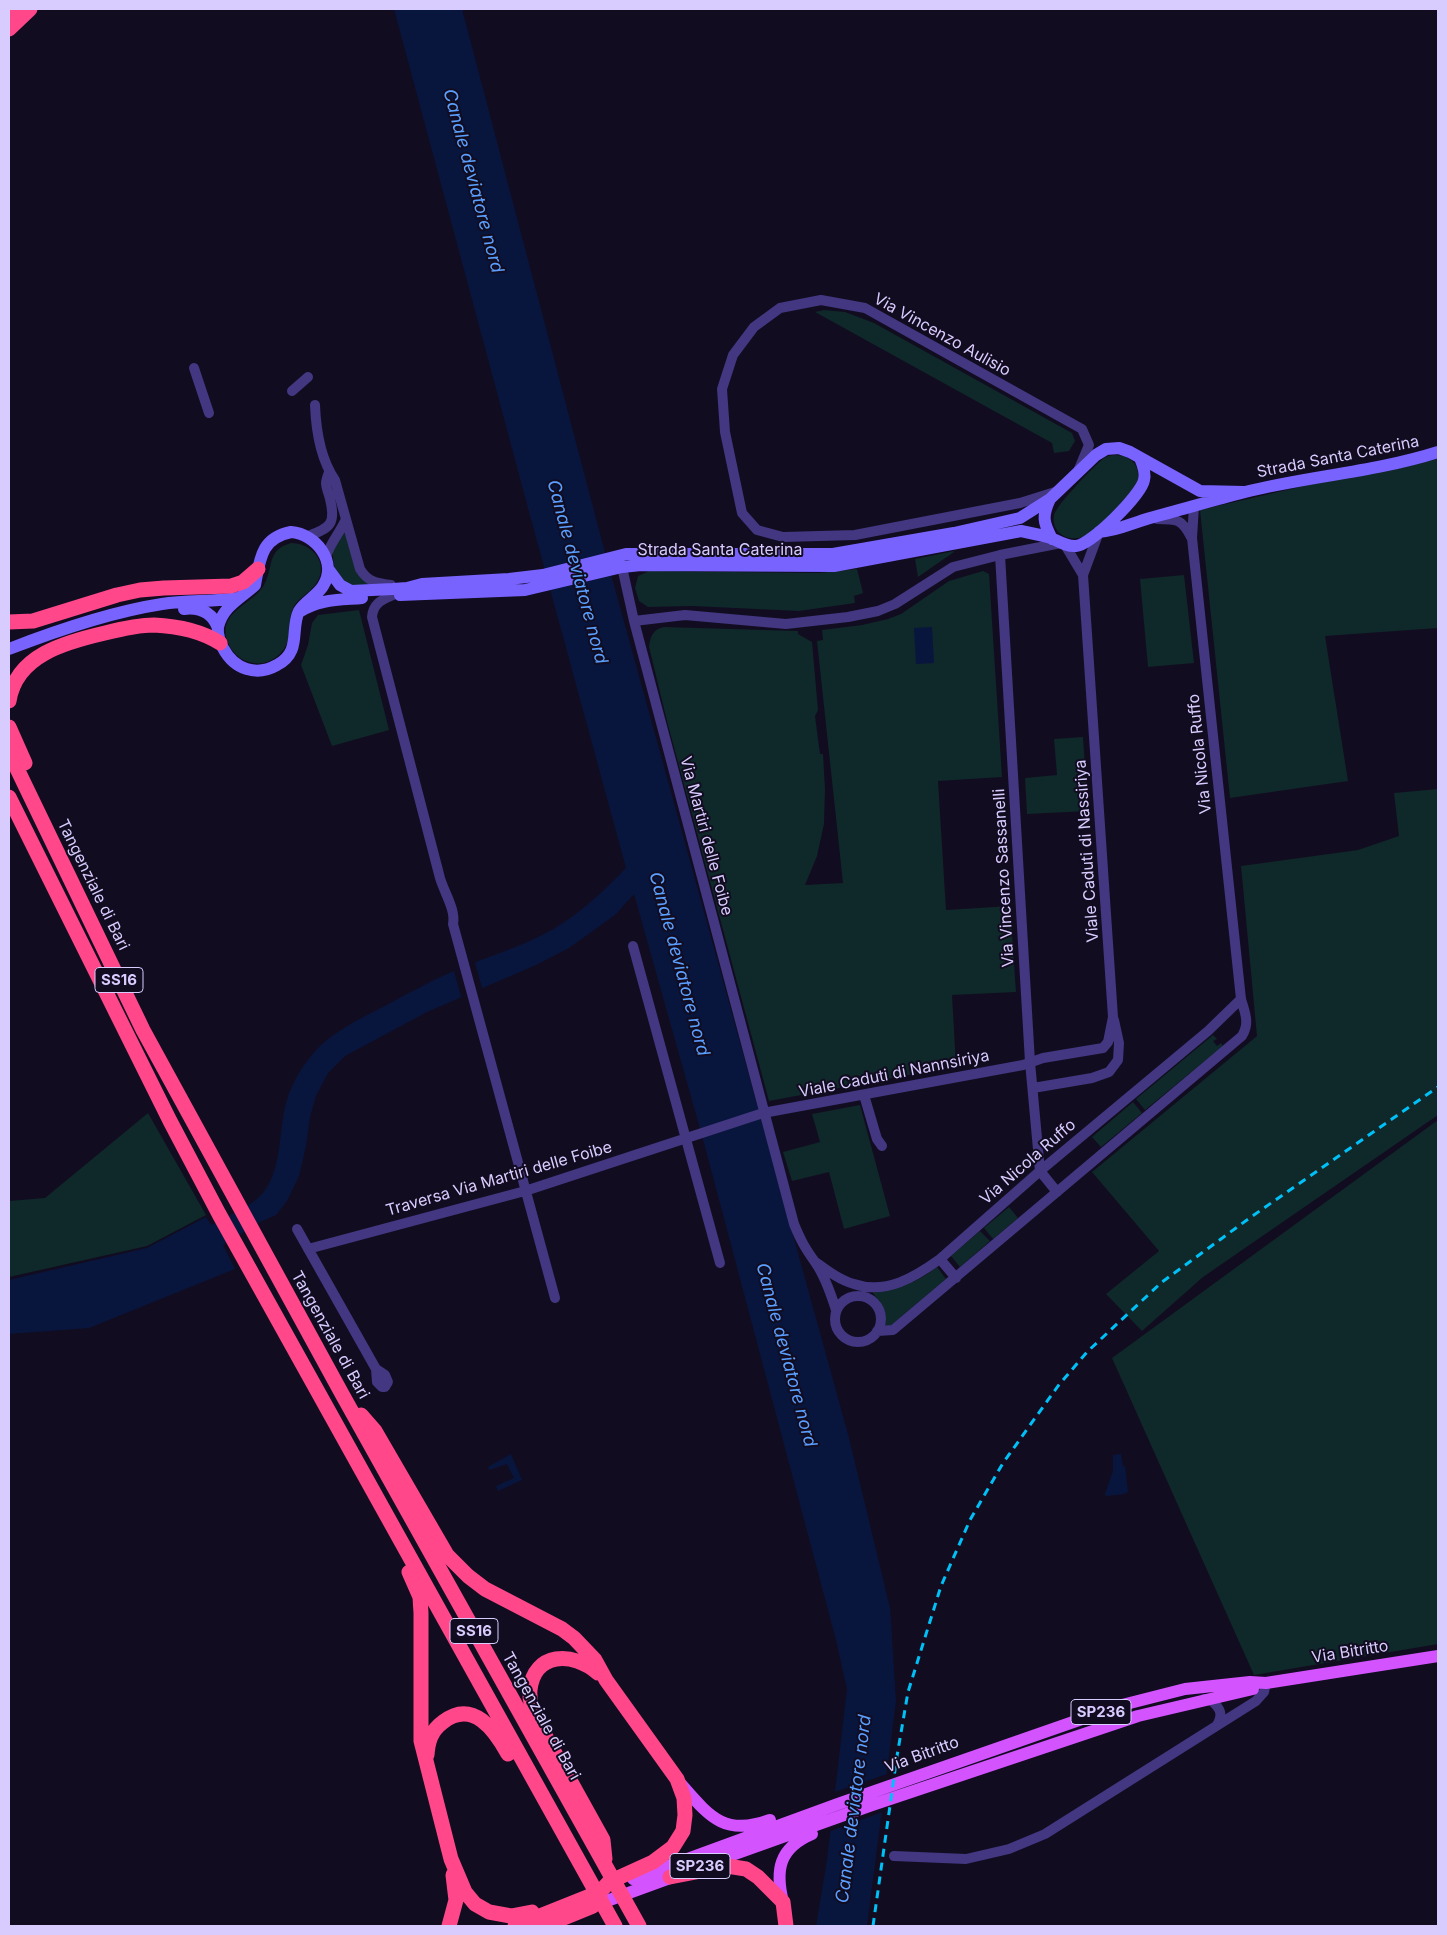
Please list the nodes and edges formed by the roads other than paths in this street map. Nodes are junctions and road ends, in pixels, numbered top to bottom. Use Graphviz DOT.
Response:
graph roads {
  1 [pos="14,9"];
  2 [pos="30,9"];
  3 [pos="9,14"];
  4 [pos="9,29"];
  5 [pos="194,368"];
  6 [pos="308,377"];
  7 [pos="292,392"];
  8 [pos="315,405"];
  9 [pos="209,413"];
  10 [pos="1438,452"];
  11 [pos="1140,458"];
  12 [pos="329,472"];
  13 [pos="1077,473"];
  14 [pos="1244,492"];
  15 [pos="1055,495"];
  16 [pos="1194,506"];
  17 [pos="346,519"];
  18 [pos="1147,519"];
  19 [pos="1099,532"];
  20 [pos="308,536"];
  21 [pos="1192,538"];
  22 [pos="1060,542"];
  23 [pos="1000,555"];
  24 [pos="326,557"];
  25 [pos="615,564"];
  26 [pos="258,569"];
  27 [pos="329,570"];
  28 [pos="1083,576"];
  29 [pos="545,581"];
  30 [pos="422,584"];
  31 [pos="393,595"];
  32 [pos="238,598"];
  33 [pos="299,612"];
  34 [pos="112,616"];
  35 [pos="634,621"];
  36 [pos="9,622"];
  37 [pos="219,636"];
  38 [pos="9,649"];
  39 [pos="9,701"];
  40 [pos="9,727"];
  41 [pos="9,752"];
  42 [pos="30,796"];
  43 [pos="9,797"];
  44 [pos="12,808"];
  45 [pos="633,946"];
  46 [pos="1241,999"];
  47 [pos="1113,1017"];
  48 [pos="1030,1062"];
  49 [pos="1033,1088"];
  50 [pos="864,1095"];
  51 [pos="763,1113"];
  52 [pos="691,1136"];
  53 [pos="882,1146"];
  54 [pos="1040,1171"];
  55 [pos="525,1191"];
  56 [pos="1057,1192"];
  57 [pos="297,1229"];
  58 [pos="308,1249"];
  59 [pos="940,1259"];
  60 [pos="816,1263"];
  61 [pos="720,1264"];
  62 [pos="956,1278"];
  63 [pos="855,1285"];
  64 [pos="872,1287"];
  65 [pos="861,1296"];
  66 [pos="555,1298"];
  67 [pos="836,1310"];
  68 [pos="877,1331"];
  69 [pos="376,1370"];
  70 [pos="342,1394"];
  71 [pos="385,1511"];
  72 [pos="1438,1656"];
  73 [pos="606,1680"];
  74 [pos="1266,1683"];
  75 [pos="1204,1699"];
  76 [pos="1216,1726"];
  77 [pos="426,1764"];
  78 [pos="942,1768"];
  79 [pos="677,1779"];
  80 [pos="946,1780"];
  81 [pos="566,1836"];
  82 [pos="746,1844"];
  83 [pos="894,1856"];
  84 [pos="451,1859"];
  85 [pos="606,1868"];
  86 [pos="648,1875"];
  87 [pos="670,1877"];
  88 [pos="596,1901"];
  89 [pos="783,1902"];
  90 [pos="569,1910"];
  91 [pos="631,1913"];
  92 [pos="449,1926"];
  93 [pos="515,1926"];
  94 [pos="544,1926"];
  95 [pos="562,1926"];
  96 [pos="606,1926"];
  97 [pos="615,1926"];
  98 [pos="639,1926"];
  99 [pos="648,1926"];
  100 [pos="786,1926"];
  1 -- 3 [label="highway"];
  2 -- 4 [label="highway"];
  5 -- 9 [label="street"];
  6 -- 7 [label="street"];
  8 -- 12 [label="street"];
  10 -- 14 [label="street, Strada Santa Caterina"];
  11 -- 13 [label="street, Strada Santa Caterina"];
  11 -- 14 [label="street, Strada Santa Caterina"];
  11 -- 19 [label="street, Strada Santa Caterina"];
  12 -- 17 [label="street"];
  12 -- 20 [label="street"];
  13 -- 15 [label="street, Strada Santa Caterina"];
  13 -- 15 [label="street, Via Vincenzo Aulisio"];
  14 -- 16 [label="street, Strada Santa Caterina"];
  15 -- 22 [label="street"];
  15 -- 25 [label="street, Strada Santa Caterina"];
  16 -- 18 [label="street, Strada Santa Caterina"];
  16 -- 21 [label="street, Via Nicola Ruffo"];
  17 -- 24 [label="street"];
  17 -- 30 [label="street"];
  18 -- 19 [label="street, Strada Santa Caterina"];
  18 -- 21 [label="street"];
  19 -- 22 [label="street, Strada Santa Caterina"];
  19 -- 28 [label="street"];
  20 -- 24 [label="street"];
  20 -- 26 [label="street"];
  21 -- 46 [label="street, Via Nicola Ruffo"];
  22 -- 23 [label="street, Strada Santa Caterina"];
  22 -- 25 [label="street, Strada Santa Caterina"];
  22 -- 28 [label="street"];
  23 -- 35 [label="street, Strada Santa Caterina"];
  23 -- 48 [label="street, Via Vincenzo Sassanelli"];
  24 -- 27 [label="street"];
  25 -- 29 [label="street, Strada Santa Caterina"];
  25 -- 35 [label="street, Via Martiri delle Foibe"];
  26 -- 32 [label="street"];
  26 -- 36 [label="highway"];
  27 -- 30 [label="street, Strada Santa Caterina"];
  27 -- 33 [label="street"];
  28 -- 47 [label="street, Viale Caduti di Nassiriya"];
  29 -- 30 [label="street, Strada Santa Caterina"];
  29 -- 31 [label="street, Strada Santa Caterina"];
  31 -- 33 [label="street, Strada Santa Caterina"];
  31 -- 55 [label="street"];
  32 -- 34 [label="street"];
  32 -- 37 [label="street"];
  33 -- 37 [label="street"];
  34 -- 37 [label="street"];
  34 -- 38 [label="street"];
  35 -- 51 [label="street, Via Martiri delle Foibe"];
  37 -- 39 [label="highway"];
  40 -- 42 [label="highway"];
  41 -- 42 [label="highway, Tangenziale di Bari / SS16"];
  42 -- 70 [label="highway, Tangenziale di Bari / SS16"];
  43 -- 44 [label="highway, SS16"];
  44 -- 71 [label="highway, SS16"];
  45 -- 52 [label="street"];
  46 -- 54 [label="street, Via Nicola Ruffo"];
  46 -- 56 [label="street, Via Nicola Ruffo"];
  47 -- 48 [label="street, Viale Caduti di Nassiriya"];
  47 -- 49 [label="street"];
  48 -- 49 [label="street, Via Vincenzo Sassanelli"];
  48 -- 50 [label="street, Viale Caduti di Nannsiriya"];
  49 -- 54 [label="street, Via Vincenzo Sassanelli"];
  50 -- 51 [label="street, Viale Caduti di Nannsiriya"];
  50 -- 53 [label="street"];
  51 -- 52 [label="street"];
  51 -- 60 [label="street, Via Martiri delle Foibe"];
  52 -- 55 [label="street, Traversa Via Martiri delle Foibe"];
  52 -- 61 [label="street"];
  54 -- 56 [label="street"];
  54 -- 59 [label="street, Via Nicola Ruffo"];
  55 -- 58 [label="street, Traversa Via Martiri delle Foibe"];
  55 -- 66 [label="street"];
  56 -- 62 [label="street, Via Nicola Ruffo"];
  57 -- 58 [label="street"];
  58 -- 69 [label="street"];
  59 -- 62 [label="street"];
  59 -- 64 [label="street, Via Nicola Ruffo"];
  60 -- 63 [label="street, Via Nicola Ruffo"];
  60 -- 67 [label="street, Via Martiri delle Foibe"];
  62 -- 68 [label="street, Via Nicola Ruffo"];
  63 -- 64 [label="street, Via Nicola Ruffo"];
  63 -- 65 [label="street"];
  64 -- 65 [label="street"];
  65 -- 67 [label="street"];
  65 -- 68 [label="street"];
  67 -- 68 [label="street"];
  70 -- 73 [label="highway"];
  70 -- 85 [label="highway, Tangenziale di Bari / SS16"];
  71 -- 77 [label="highway"];
  71 -- 81 [label="highway, SS16"];
  72 -- 74 [label="main road, Via Bitritto"];
  73 -- 79 [label="highway"];
  73 -- 85 [label="highway"];
  74 -- 75 [label="main road, Via Bitritto / SP236"];
  74 -- 76 [label="street"];
  74 -- 78 [label="main road, Via Bitritto / SP236"];
  75 -- 76 [label="street"];
  75 -- 80 [label="main road, Via Bitritto / SP236"];
  76 -- 83 [label="street"];
  77 -- 81 [label="highway"];
  77 -- 84 [label="highway"];
  78 -- 79 [label="main road"];
  78 -- 82 [label="main road, Via Bitritto / SP236"];
  79 -- 86 [label="highway"];
  80 -- 82 [label="main road, Via Bitritto / SP236"];
  80 -- 89 [label="main road"];
  81 -- 88 [label="highway, SS16"];
  82 -- 86 [label="main road, Via Bitritto / SP236"];
  82 -- 87 [label="main road, Via Bitritto / SP236"];
  84 -- 88 [label="highway"];
  84 -- 92 [label="highway"];
  85 -- 91 [label="highway, Tangenziale di Bari / SS16"];
  86 -- 87 [label="main road, Via Bitritto / SP236"];
  86 -- 88 [label="highway"];
  87 -- 89 [label="highway"];
  88 -- 90 [label="highway"];
  88 -- 95 [label="highway"];
  88 -- 96 [label="highway"];
  88 -- 97 [label="highway, SS16"];
  89 -- 100 [label="highway"];
  90 -- 93 [label="highway"];
  90 -- 94 [label="highway"];
  91 -- 98 [label="highway, Tangenziale di Bari / SS16"];
  91 -- 99 [label="highway"];
}
